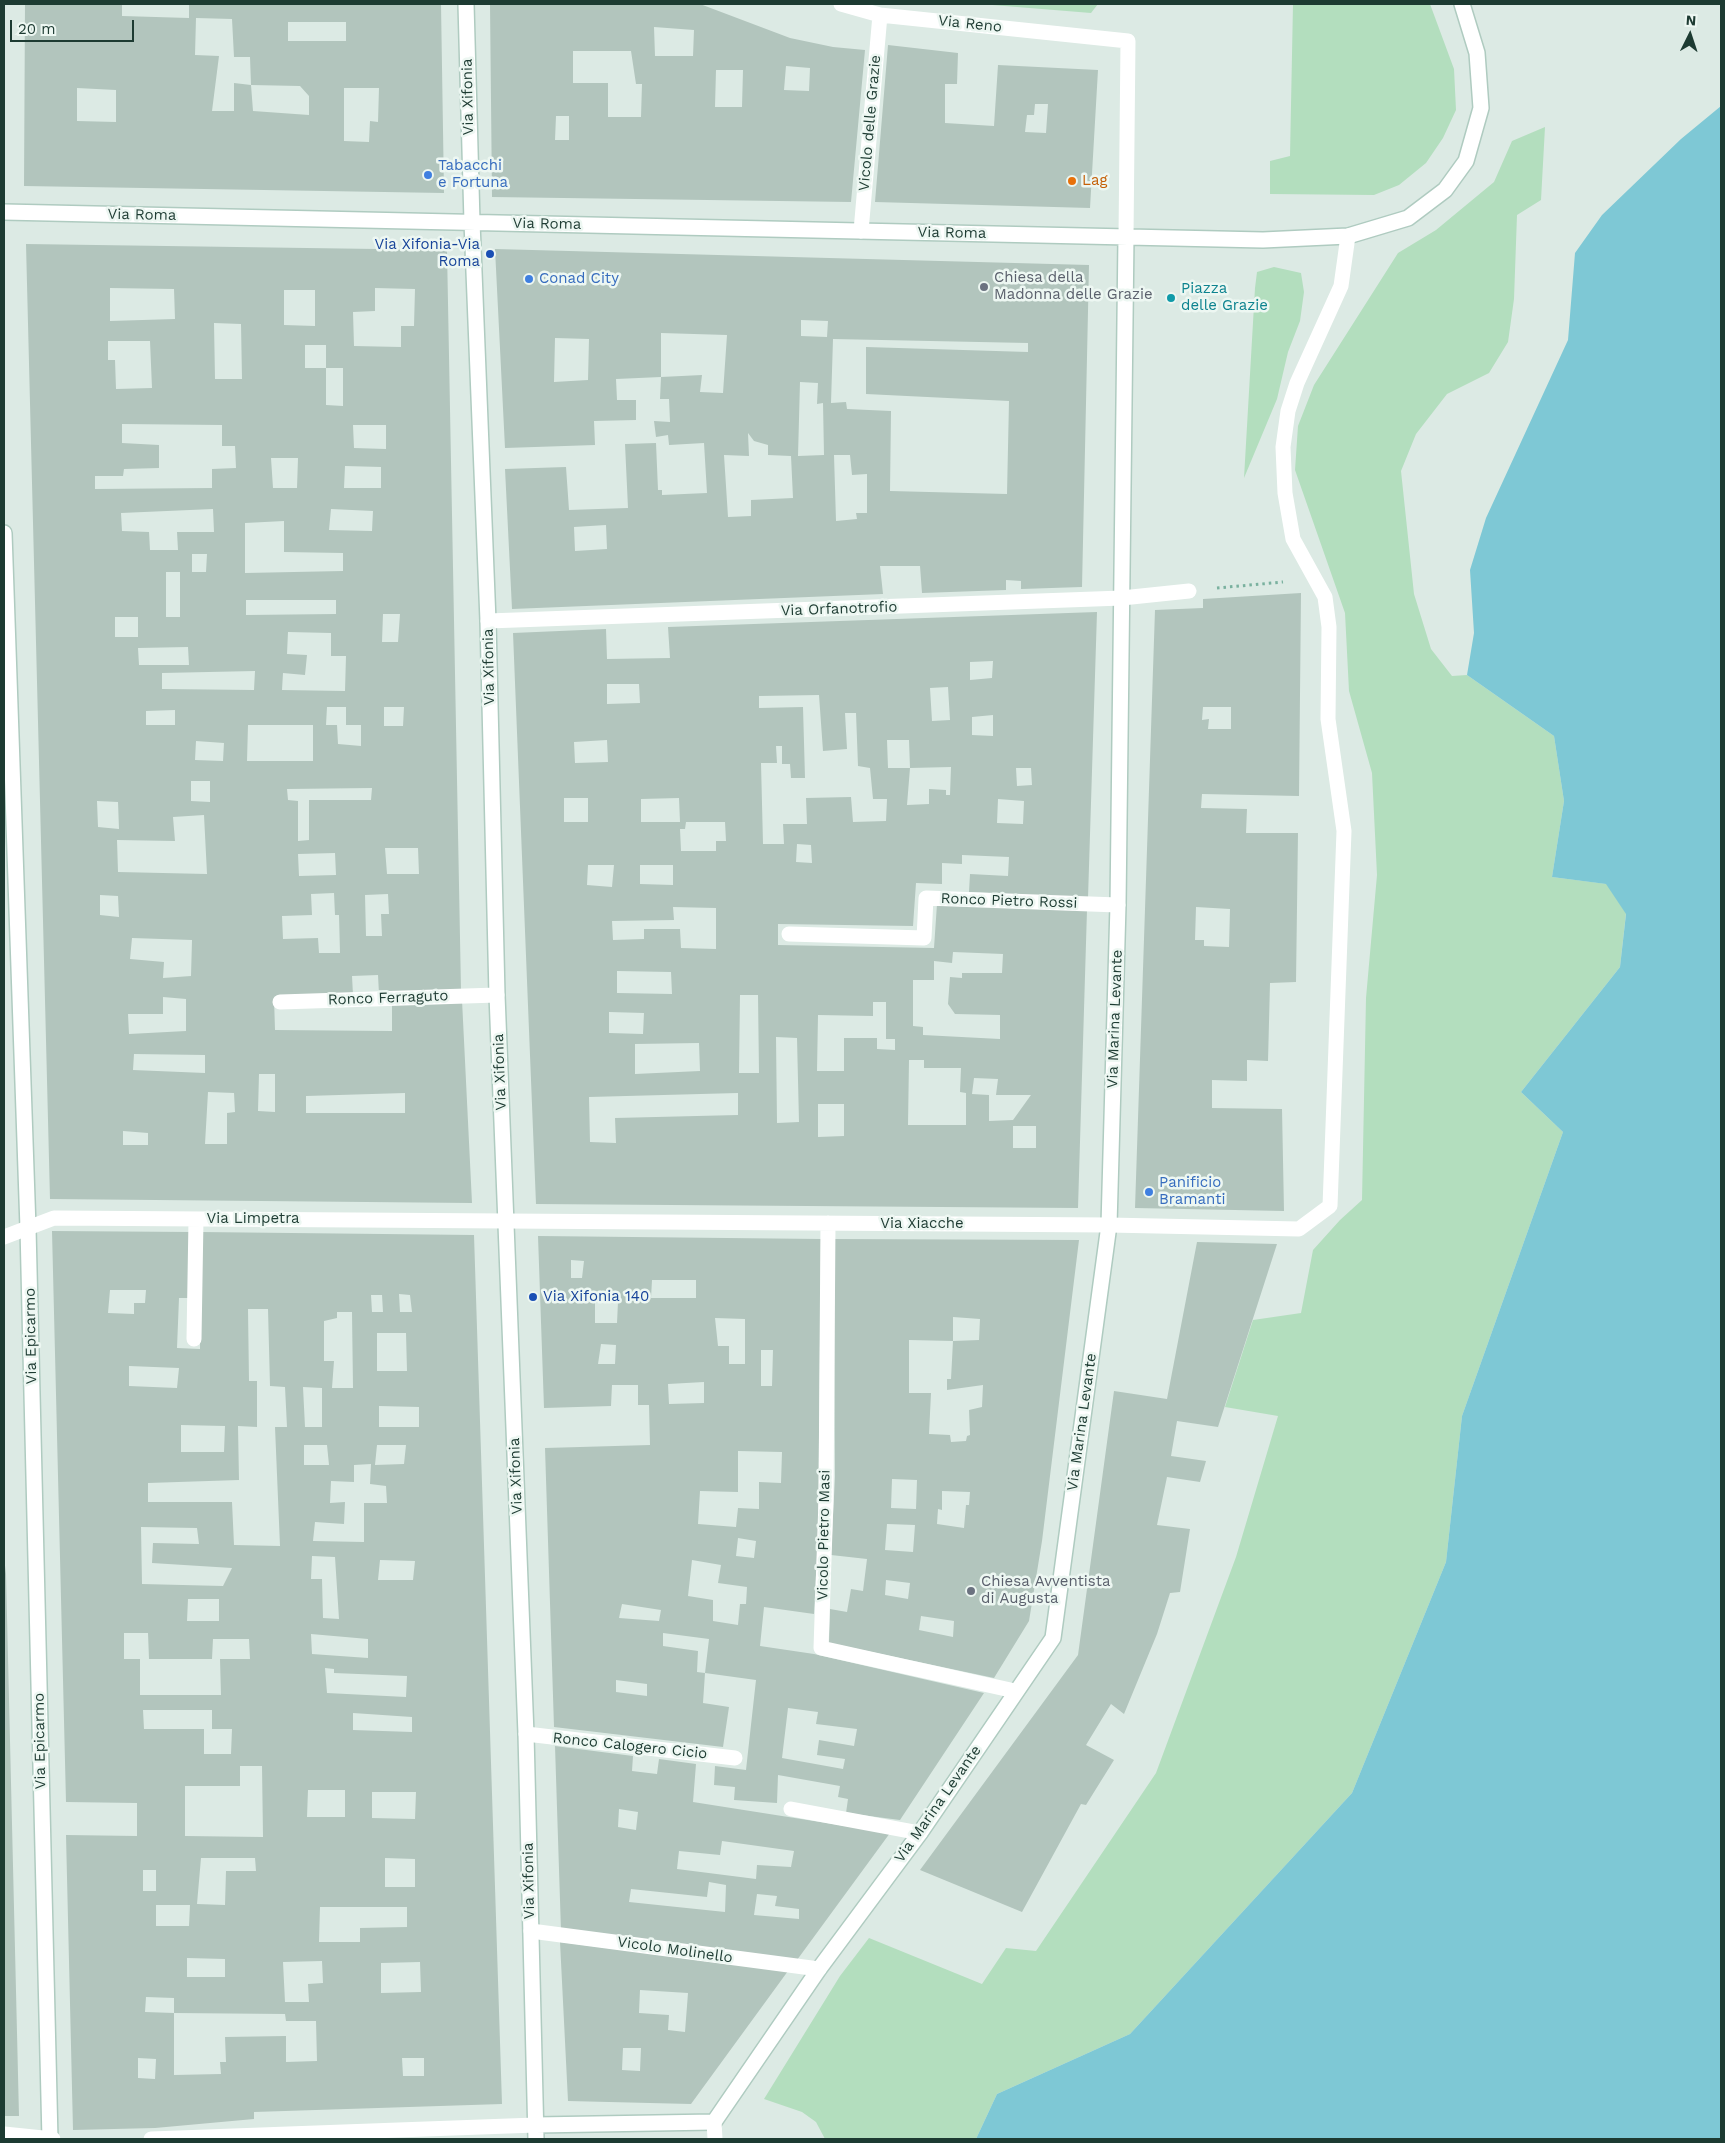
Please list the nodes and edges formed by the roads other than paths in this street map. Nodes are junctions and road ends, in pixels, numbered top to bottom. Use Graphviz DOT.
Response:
graph roads {
  1 [pos="466,4"];
  2 [pos="841,4"];
  3 [pos="1462,4"];
  4 [pos="880,15"];
  5 [pos="4,212"];
  6 [pos="472,222"];
  7 [pos="861,231"];
  8 [pos="1126,236"];
  9 [pos="1348,236"];
  10 [pos="4,533"];
  11 [pos="1190,591"];
  12 [pos="1122,598"];
  13 [pos="488,622"];
  14 [pos="7,724"];
  15 [pos="1118,905"];
  16 [pos="789,934"];
  17 [pos="497,995"];
  18 [pos="280,1002"];
  19 [pos="196,1219"];
  20 [pos="507,1222"];
  21 [pos="828,1223"];
  22 [pos="1109,1225"];
  23 [pos="28,1228"];
  24 [pos="4,1237"];
  25 [pos="194,1339"];
  26 [pos="1015,1692"];
  27 [pos="526,1734"];
  28 [pos="735,1758"];
  29 [pos="791,1809"];
  30 [pos="920,1833"];
  31 [pos="531,1930"];
  32 [pos="819,1968"];
  33 [pos="714,2122"];
  34 [pos="536,2132"];
  35 [pos="4,2134"];
  36 [pos="51,2139"];
  37 [pos="151,2139"];
  38 [pos="715,2139"];
  1 -- 6 [label="street, Via Xifonia"];
  2 -- 4 [label="street, Via Reno"];
  3 -- 9 [label="street, Via Roma"];
  4 -- 7 [label="street, Vicolo delle Grazie"];
  4 -- 8 [label="street, Via Reno"];
  5 -- 6 [label="street, Via Roma"];
  6 -- 7 [label="street, Via Roma"];
  6 -- 13 [label="street, Via Xifonia"];
  7 -- 8 [label="street, Via Roma"];
  8 -- 9 [label="street, Via Roma"];
  8 -- 12 [label="street, Via Marina Levante"];
  9 -- 22 [label="street, Via Xiacche"];
  10 -- 14 [label="street, Via Epicarmo"];
  11 -- 12 [label="street, Via Orfanotrofio"];
  12 -- 13 [label="street, Via Orfanotrofio"];
  12 -- 15 [label="street, Via Marina Levante"];
  13 -- 17 [label="street, Via Xifonia"];
  14 -- 23 [label="street, Via Epicarmo"];
  15 -- 16 [label="street, Ronco Pietro Rossi"];
  15 -- 22 [label="street, Via Marina Levante"];
  17 -- 18 [label="street, Ronco Ferraguto"];
  17 -- 20 [label="street, Via Xifonia"];
  19 -- 20 [label="street, Via Limpetra"];
  19 -- 23 [label="street, Via Limpetra"];
  19 -- 25 [label="street"];
  20 -- 21 [label="street, Via Xiacche"];
  20 -- 27 [label="street, Via Xifonia"];
  21 -- 22 [label="street, Via Xiacche"];
  21 -- 26 [label="street, Vicolo Pietro Masi"];
  22 -- 26 [label="street, Via Marina Levante"];
  23 -- 24 [label="street, Via Limpetra"];
  23 -- 36 [label="street, Via Epicarmo"];
  26 -- 30 [label="street, Via Marina Levante"];
  27 -- 28 [label="street, Ronco Calogero Cicio"];
  27 -- 31 [label="street, Via Xifonia"];
  29 -- 30 [label="street"];
  30 -- 32 [label="street, Via Marina Levante"];
  31 -- 32 [label="street, Vicolo Molinello"];
  31 -- 34 [label="street, Via Xifonia"];
  32 -- 33 [label="street, Via Marina Levante"];
  33 -- 34 [label="street"];
  33 -- 38 [label="street"];
  34 -- 37 [label="street"];
  35 -- 36 [label="street"];
}
